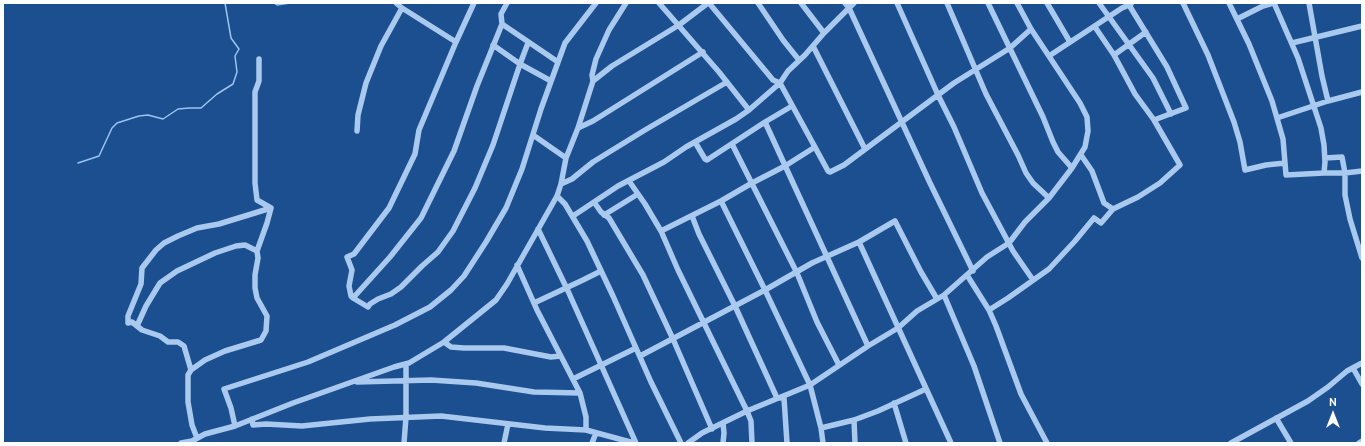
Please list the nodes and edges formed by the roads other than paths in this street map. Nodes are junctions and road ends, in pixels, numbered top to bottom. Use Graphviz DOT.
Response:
graph roads {
  1 [pos="396,3"];
  2 [pos="474,3"];
  3 [pos="508,3"];
  4 [pos="596,3"];
  5 [pos="626,3"];
  6 [pos="660,3"];
  7 [pos="708,3"];
  8 [pos="758,3"];
  9 [pos="801,3"];
  10 [pos="854,3"];
  11 [pos="897,3"];
  12 [pos="947,3"];
  13 [pos="988,3"];
  14 [pos="1017,3"];
  15 [pos="1047,3"];
  16 [pos="1099,3"];
  17 [pos="1183,3"];
  18 [pos="1229,3"];
  19 [pos="1274,3"];
  20 [pos="1309,3"];
  21 [pos="1131,4"];
  22 [pos="847,6"];
  23 [pos="402,8"];
  24 [pos="1109,17"];
  25 [pos="1237,19"];
  26 [pos="502,24"];
  27 [pos="679,25"];
  28 [pos="1362,26"];
  29 [pos="1095,27"];
  30 [pos="1031,29"];
  31 [pos="1146,32"];
  32 [pos="824,33"];
  33 [pos="1315,38"];
  34 [pos="456,42"];
  35 [pos="1070,42"];
  36 [pos="528,43"];
  37 [pos="1292,43"];
  38 [pos="1129,44"];
  39 [pos="493,46"];
  40 [pos="813,46"];
  41 [pos="1010,48"];
  42 [pos="703,52"];
  43 [pos="1114,55"];
  44 [pos="1049,56"];
  45 [pos="260,59"];
  46 [pos="799,60"];
  47 [pos="558,62"];
  48 [pos="520,64"];
  49 [pos="976,70"];
  50 [pos="551,81"];
  51 [pos="593,81"];
  52 [pos="727,82"];
  53 [pos="780,83"];
  54 [pos="1362,92"];
  55 [pos="938,95"];
  56 [pos="1328,101"];
  57 [pos="792,106"];
  58 [pos="1314,106"];
  59 [pos="749,110"];
  60 [pos="1171,114"];
  61 [pos="1277,118"];
  62 [pos="1154,120"];
  63 [pos="902,121"];
  64 [pos="765,122"];
  65 [pos="578,128"];
  66 [pos="357,131"];
  67 [pos="533,135"];
  68 [pos="695,142"];
  69 [pos="732,144"];
  70 [pos="815,147"];
  71 [pos="865,149"];
  72 [pos="1081,155"];
  73 [pos="566,158"];
  74 [pos="1325,158"];
  75 [pos="1285,163"];
  76 [pos="785,166"];
  77 [pos="1072,168"];
  78 [pos="1362,171"];
  79 [pos="1324,173"];
  80 [pos="1346,173"];
  81 [pos="630,181"];
  82 [pos="752,182"];
  83 [pos="561,184"];
  84 [pos="638,194"];
  85 [pos="557,196"];
  86 [pos="1049,198"];
  87 [pos="721,201"];
  88 [pos="594,202"];
  89 [pos="271,208"];
  90 [pos="1113,209"];
  91 [pos="604,215"];
  92 [pos="573,216"];
  93 [pos="692,216"];
  94 [pos="538,229"];
  95 [pos="661,231"];
  96 [pos="859,242"];
  97 [pos="1009,243"];
  98 [pos="257,251"];
  99 [pos="827,257"];
  100 [pos="1362,258"];
  101 [pos="517,265"];
  102 [pos="601,271"];
  103 [pos="972,271"];
  104 [pos="797,273"];
  105 [pos="967,275"];
  106 [pos="1033,280"];
  107 [pos="566,288"];
  108 [pos="765,290"];
  109 [pos="944,295"];
  110 [pos="353,298"];
  111 [pos="937,299"];
  112 [pos="534,303"];
  113 [pos="734,306"];
  114 [pos="989,310"];
  115 [pos="704,323"];
  116 [pos="137,326"];
  117 [pos="898,328"];
  118 [pos="674,339"];
  119 [pos="444,342"];
  120 [pos="868,346"];
  121 [pos="636,348"];
  122 [pos="560,356"];
  123 [pos="640,356"];
  124 [pos="1362,363"];
  125 [pos="406,364"];
  126 [pos="602,364"];
  127 [pos="839,365"];
  128 [pos="1353,368"];
  129 [pos="191,370"];
  130 [pos="573,378"];
  131 [pos="406,380"];
  132 [pos="351,382"];
  133 [pos="1362,384"];
  134 [pos="810,385"];
  135 [pos="926,389"];
  136 [pos="580,393"];
  137 [pos="777,398"];
  138 [pos="894,404"];
  139 [pos="747,411"];
  140 [pos="406,417"];
  141 [pos="1276,418"];
  142 [pos="252,419"];
  143 [pos="854,420"];
  144 [pos="723,423"];
  145 [pos="508,424"];
  146 [pos="235,426"];
  147 [pos="712,428"];
  148 [pos="821,428"];
  149 [pos="586,430"];
  150 [pos="596,433"];
  151 [pos="197,438"];
  152 [pos="1362,441"];
  153 [pos="181,443"];
  154 [pos="404,443"];
  155 [pos="504,443"];
  156 [pos="592,443"];
  157 [pos="635,443"];
  158 [pos="681,443"];
  159 [pos="688,443"];
  160 [pos="722,443"];
  161 [pos="752,443"];
  162 [pos="787,443"];
  163 [pos="823,443"];
  164 [pos="855,443"];
  165 [pos="906,443"];
  166 [pos="952,443"];
  167 [pos="1000,443"];
  168 [pos="1047,443"];
  169 [pos="1231,443"];
  170 [pos="1291,443"];
  171 [pos="1359,443"];
  1 -- 23 [label="street"];
  2 -- 34 [label="street"];
  3 -- 26 [label="street"];
  4 -- 47 [label="street"];
  5 -- 51 [label="street"];
  6 -- 27 [label="street"];
  7 -- 27 [label="street"];
  7 -- 53 [label="street"];
  8 -- 46 [label="street"];
  9 -- 32 [label="street"];
  10 -- 22 [label="street"];
  11 -- 55 [label="street"];
  12 -- 49 [label="street"];
  13 -- 41 [label="street"];
  14 -- 30 [label="street"];
  15 -- 35 [label="street"];
  16 -- 24 [label="street"];
  17 -- 75 [label="street"];
  18 -- 25 [label="street"];
  19 -- 25 [label="street"];
  19 -- 37 [label="street"];
  20 -- 33 [label="street"];
  21 -- 24 [label="street"];
  21 -- 31 [label="street"];
  22 -- 32 [label="street"];
  22 -- 63 [label="street"];
  23 -- 34 [label="street"];
  23 -- 66 [label="street"];
  24 -- 29 [label="street"];
  24 -- 38 [label="street"];
  25 -- 61 [label="street"];
  26 -- 36 [label="street"];
  26 -- 39 [label="street"];
  27 -- 42 [label="street"];
  27 -- 51 [label="street"];
  28 -- 33 [label="street"];
  29 -- 35 [label="street"];
  29 -- 43 [label="street"];
  30 -- 41 [label="street"];
  30 -- 44 [label="street"];
  31 -- 38 [label="street"];
  31 -- 60 [label="street"];
  32 -- 40 [label="street"];
  33 -- 37 [label="street"];
  33 -- 56 [label="street"];
  34 -- 110 [label="street"];
  35 -- 44 [label="street"];
  36 -- 47 [label="street"];
  36 -- 48 [label="street"];
  37 -- 58 [label="street"];
  38 -- 43 [label="street"];
  38 -- 60 [label="street"];
  39 -- 48 [label="street"];
  39 -- 110 [label="street"];
  40 -- 46 [label="street"];
  40 -- 71 [label="street"];
  41 -- 49 [label="street"];
  41 -- 77 [label="street"];
  42 -- 52 [label="street"];
  42 -- 65 [label="street"];
  43 -- 62 [label="street"];
  44 -- 72 [label="street"];
  45 -- 89 [label="street"];
  46 -- 53 [label="street"];
  47 -- 50 [label="street"];
  48 -- 50 [label="street"];
  48 -- 110 [label="street"];
  49 -- 55 [label="street"];
  49 -- 86 [label="street"];
  50 -- 67 [label="street"];
  51 -- 65 [label="street"];
  52 -- 59 [label="street"];
  52 -- 83 [label="street"];
  53 -- 57 [label="street"];
  53 -- 59 [label="street"];
  54 -- 56 [label="street"];
  55 -- 63 [label="street"];
  55 -- 97 [label="street"];
  56 -- 58 [label="street"];
  57 -- 64 [label="street"];
  57 -- 70 [label="street"];
  58 -- 61 [label="street"];
  58 -- 74 [label="street"];
  59 -- 68 [label="street"];
  60 -- 62 [label="street"];
  61 -- 75 [label="street"];
  62 -- 90 [label="street"];
  63 -- 71 [label="street"];
  63 -- 103 [label="street"];
  64 -- 69 [label="street"];
  64 -- 76 [label="street"];
  65 -- 73 [label="street"];
  67 -- 73 [label="street"];
  67 -- 146 [label="street"];
  68 -- 69 [label="street"];
  68 -- 81 [label="street"];
  69 -- 82 [label="street"];
  70 -- 71 [label="street"];
  70 -- 76 [label="street"];
  72 -- 77 [label="street"];
  72 -- 90 [label="street"];
  73 -- 83 [label="street"];
  74 -- 79 [label="street"];
  74 -- 80 [label="street"];
  75 -- 79 [label="street"];
  76 -- 82 [label="street"];
  76 -- 99 [label="street"];
  77 -- 86 [label="street"];
  78 -- 80 [label="street"];
  79 -- 80 [label="street"];
  80 -- 100 [label="street"];
  81 -- 84 [label="street"];
  81 -- 88 [label="street"];
  82 -- 87 [label="street"];
  82 -- 104 [label="street"];
  83 -- 85 [label="street"];
  84 -- 91 [label="street"];
  84 -- 95 [label="street"];
  85 -- 92 [label="street"];
  85 -- 94 [label="street"];
  86 -- 97 [label="street"];
  87 -- 93 [label="street"];
  87 -- 108 [label="street"];
  88 -- 91 [label="street"];
  88 -- 92 [label="street"];
  89 -- 98 [label="street"];
  89 -- 116 [label="street"];
  90 -- 106 [label="street"];
  91 -- 118 [label="street"];
  92 -- 102 [label="street"];
  93 -- 95 [label="street"];
  93 -- 113 [label="street"];
  94 -- 101 [label="street"];
  94 -- 107 [label="street"];
  95 -- 115 [label="street"];
  96 -- 99 [label="street"];
  96 -- 111 [label="street"];
  96 -- 117 [label="street"];
  97 -- 103 [label="street"];
  97 -- 106 [label="street"];
  98 -- 116 [label="street"];
  98 -- 129 [label="street"];
  99 -- 104 [label="street"];
  99 -- 120 [label="street"];
  101 -- 112 [label="street"];
  101 -- 119 [label="street"];
  102 -- 107 [label="street"];
  102 -- 121 [label="street"];
  103 -- 105 [label="street"];
  104 -- 108 [label="street"];
  104 -- 127 [label="street"];
  105 -- 109 [label="street"];
  105 -- 114 [label="street"];
  106 -- 114 [label="street"];
  107 -- 112 [label="street"];
  107 -- 126 [label="street"];
  108 -- 113 [label="street"];
  108 -- 134 [label="street"];
  109 -- 111 [label="street"];
  109 -- 167 [label="street"];
  111 -- 117 [label="street"];
  112 -- 122 [label="street"];
  113 -- 115 [label="street"];
  113 -- 137 [label="street"];
  114 -- 168 [label="street"];
  115 -- 118 [label="street"];
  115 -- 139 [label="street"];
  116 -- 129 [label="street"];
  117 -- 120 [label="street"];
  117 -- 135 [label="street"];
  118 -- 123 [label="street"];
  118 -- 147 [label="street"];
  119 -- 122 [label="street"];
  119 -- 125 [label="street"];
  120 -- 127 [label="street"];
  121 -- 123 [label="street"];
  121 -- 126 [label="street"];
  122 -- 130 [label="street"];
  123 -- 158 [label="street"];
  124 -- 128 [label="street"];
  125 -- 131 [label="street"];
  125 -- 132 [label="street"];
  126 -- 130 [label="street"];
  126 -- 157 [label="street"];
  127 -- 134 [label="street"];
  128 -- 133 [label="street"];
  128 -- 141 [label="street"];
  129 -- 151 [label="street"];
  130 -- 136 [label="street"];
  131 -- 132 [label="street"];
  131 -- 136 [label="street"];
  131 -- 140 [label="street"];
  132 -- 142 [label="street"];
  134 -- 137 [label="street"];
  134 -- 148 [label="street"];
  135 -- 138 [label="street"];
  135 -- 166 [label="street"];
  136 -- 149 [label="street"];
  137 -- 139 [label="street"];
  137 -- 162 [label="street"];
  138 -- 143 [label="street"];
  138 -- 165 [label="street"];
  139 -- 144 [label="street"];
  139 -- 161 [label="street"];
  140 -- 142 [label="street"];
  140 -- 145 [label="street"];
  140 -- 154 [label="street"];
  141 -- 169 [label="street"];
  141 -- 170 [label="street"];
  142 -- 146 [label="street"];
  143 -- 148 [label="street"];
  143 -- 164 [label="street"];
  144 -- 147 [label="street"];
  144 -- 160 [label="street"];
  145 -- 149 [label="street"];
  145 -- 155 [label="street"];
  146 -- 151 [label="street"];
  147 -- 159 [label="street"];
  148 -- 163 [label="street"];
  149 -- 150 [label="street"];
  150 -- 156 [label="street"];
  150 -- 157 [label="street"];
  151 -- 153 [label="street"];
  152 -- 171 [label="street"];
}
